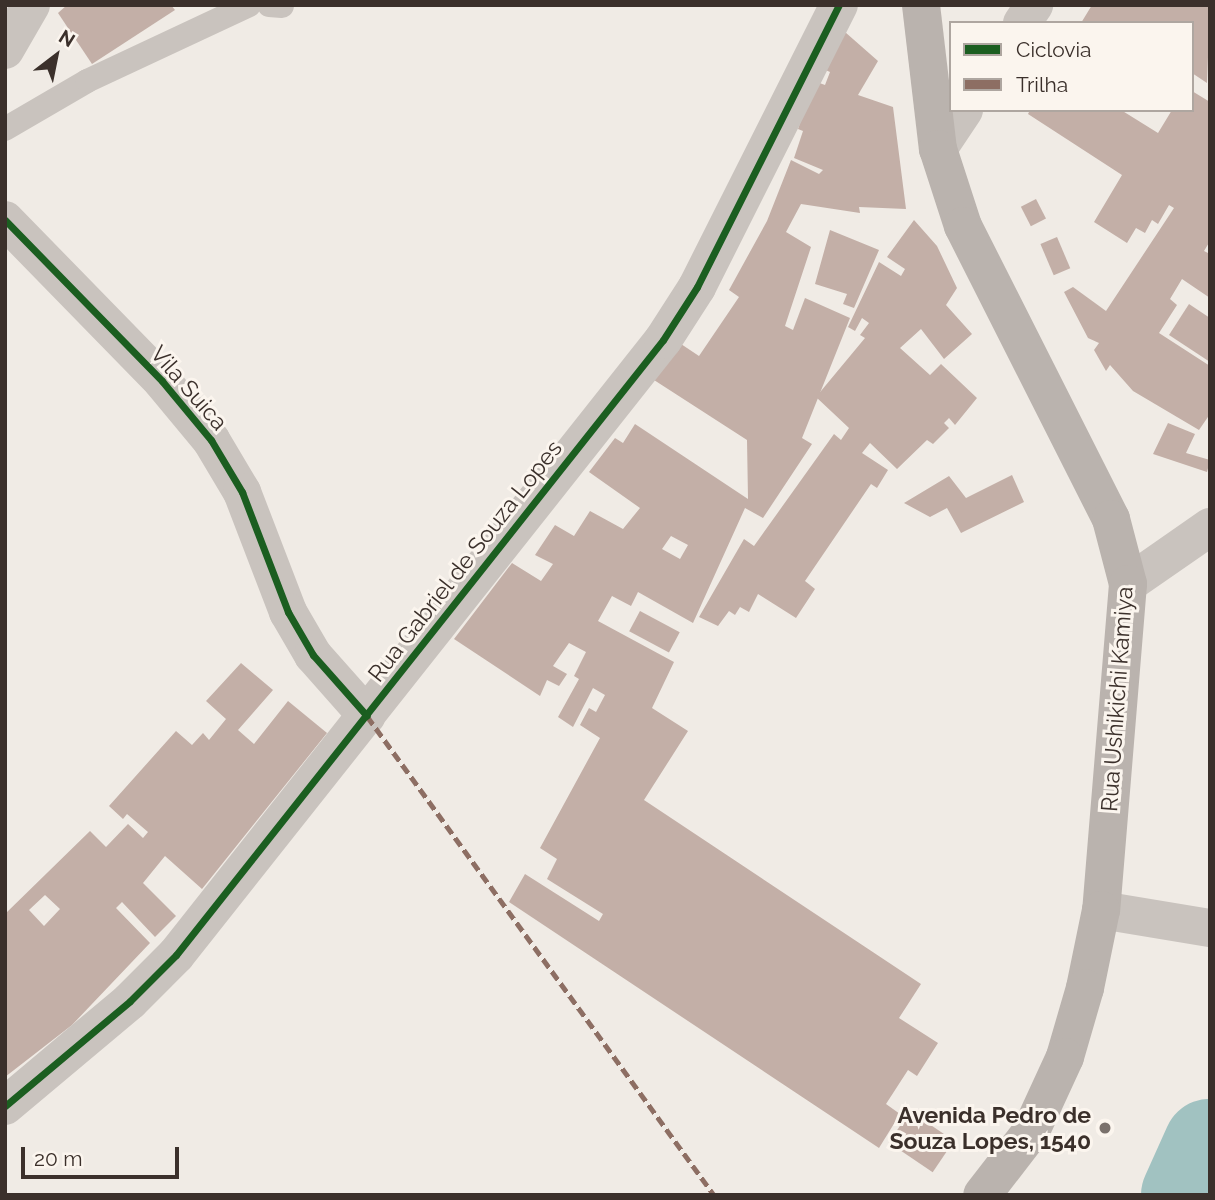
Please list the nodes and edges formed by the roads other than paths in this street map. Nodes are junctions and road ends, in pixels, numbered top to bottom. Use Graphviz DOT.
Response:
graph roads {
  1 [pos="31,5"];
  2 [pos="248,5"];
  3 [pos="839,5"];
  4 [pos="1034,5"];
  5 [pos="930,15"];
  6 [pos="1023,21"];
  7 [pos="5,50"];
  8 [pos="963,112"];
  9 [pos="5,128"];
  10 [pos="938,149"];
  11 [pos="5,220"];
  12 [pos="1210,527"];
  13 [pos="1128,584"];
  14 [pos="367,716"];
  15 [pos="1101,910"];
  16 [pos="1210,928"];
  17 [pos="5,1106"];
  18 [pos="982,1195"];
  1 -- 7 [label="street"];
  2 -- 9 [label="lane"];
  3 -- 14 [label="street, Rua Gabriel de Souza Lopes"];
  4 -- 6 [label="street"];
  5 -- 10 [label="main road, Rua Ushikichi Kamiya"];
  8 -- 10 [label="street"];
  10 -- 13 [label="main road, Rua Ushikichi Kamiya"];
  11 -- 14 [label="street, Vila Suica"];
  12 -- 13 [label="street"];
  13 -- 15 [label="main road, Rua Ushikichi Kamiya"];
  14 -- 17 [label="street, Rua Gabriel de Souza Lopes"];
  15 -- 16 [label="street"];
  15 -- 18 [label="main road, Rua Ushikichi Kamiya"];
}
